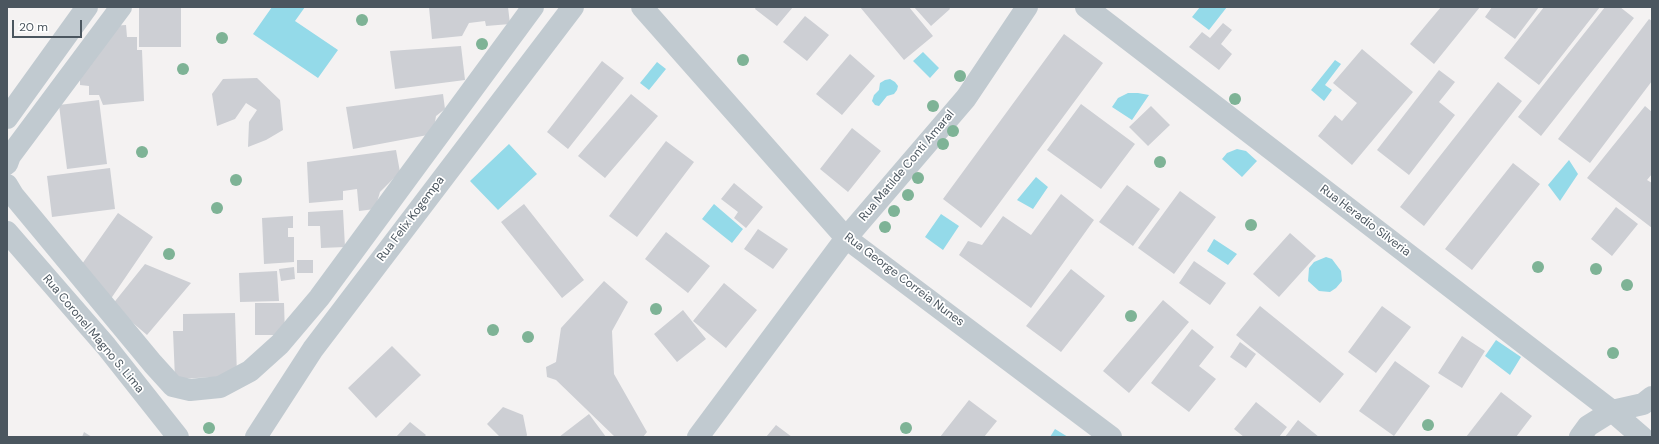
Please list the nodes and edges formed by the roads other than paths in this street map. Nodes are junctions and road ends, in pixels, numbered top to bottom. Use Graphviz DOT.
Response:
graph roads {
  1 [pos="87,7"];
  2 [pos="121,7"];
  3 [pos="534,7"];
  4 [pos="573,7"];
  5 [pos="642,7"];
  6 [pos="1027,7"];
  7 [pos="1086,7"];
  8 [pos="7,118"];
  9 [pos="7,164"];
  10 [pos="7,185"];
  11 [pos="7,232"];
  12 [pos="846,238"];
  13 [pos="1652,397"];
  14 [pos="1612,411"];
  15 [pos="178,437"];
  16 [pos="256,437"];
  17 [pos="698,437"];
  18 [pos="1111,437"];
  19 [pos="1580,437"];
  20 [pos="1642,437"];
  1 -- 8 [label="street"];
  2 -- 9 [label="street"];
  3 -- 10 [label="street"];
  4 -- 16 [label="street, Rua Felix Kogempa"];
  5 -- 12 [label="street, Rua George Correia Nunes"];
  6 -- 12 [label="street, Rua Matilde Conti Amaral"];
  7 -- 14 [label="street, Rua Heradio Silveria"];
  11 -- 15 [label="street, Rua Coronel Magno S. Lima"];
  12 -- 17 [label="street, Rua Matilde Conti Amaral"];
  12 -- 18 [label="street, Rua George Correia Nunes"];
  13 -- 14 [label="street"];
  14 -- 19 [label="street"];
  14 -- 20 [label="street, Rua Heradio Silveria"];
}
